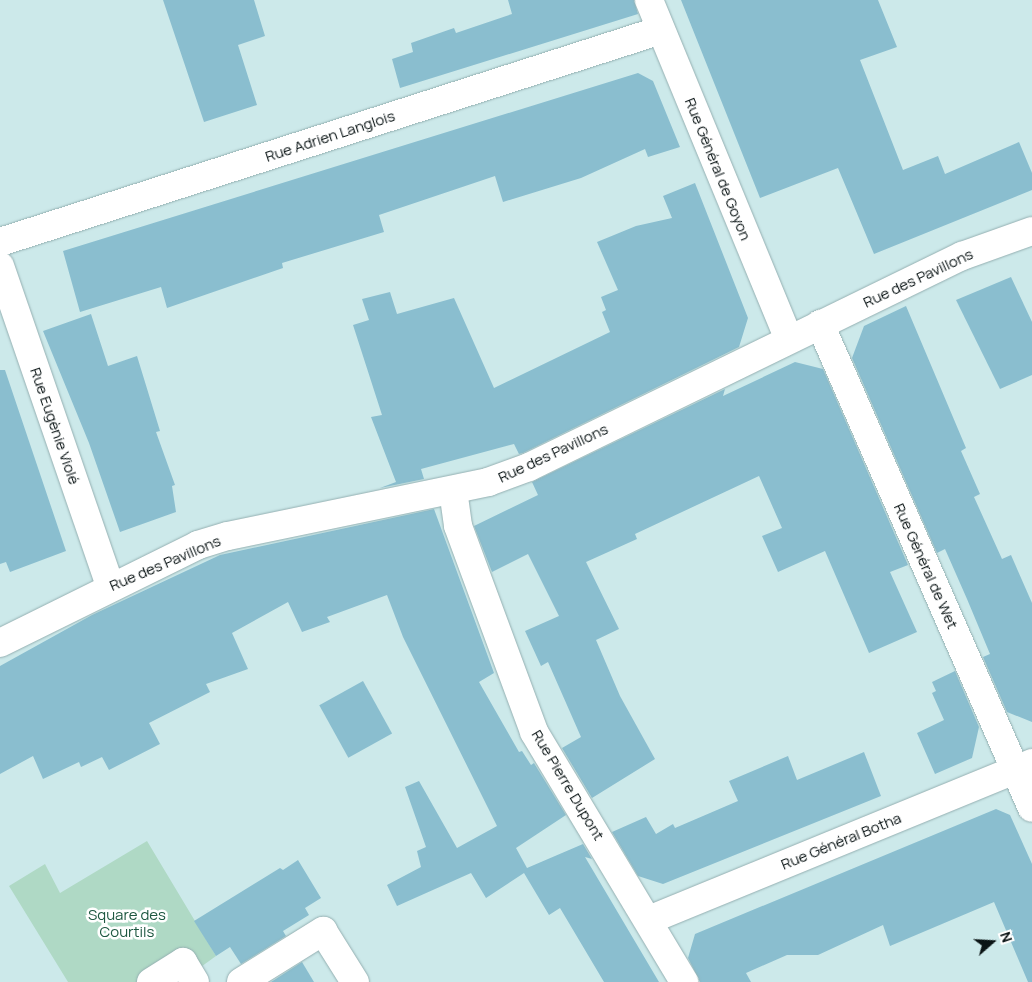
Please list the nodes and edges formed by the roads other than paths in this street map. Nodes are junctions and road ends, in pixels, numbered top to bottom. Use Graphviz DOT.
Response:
graph roads {
  1 [pos="649,0"];
  2 [pos="661,30"];
  3 [pos="1032,231"];
  4 [pos="0,242"];
  5 [pos="0,266"];
  6 [pos="820,324"];
  7 [pos="788,338"];
  8 [pos="453,490"];
  9 [pos="110,586"];
  10 [pos="0,642"];
  11 [pos="1024,766"];
  12 [pos="1032,808"];
  13 [pos="650,920"];
  14 [pos="151,982"];
  15 [pos="195,982"];
  16 [pos="241,982"];
  17 [pos="355,982"];
  18 [pos="684,982"];
  1 -- 2 [label="street, Rue Général de Goyon"];
  2 -- 4 [label="street, Rue Adrien Langlois"];
  2 -- 7 [label="street, Rue Général de Goyon"];
  3 -- 6 [label="street, Rue des Pavillons"];
  5 -- 9 [label="street, Rue Eugènie Violé"];
  6 -- 7 [label="street, Rue des Pavillons"];
  6 -- 11 [label="street, Rue Général de Wet"];
  7 -- 8 [label="street, Rue des Pavillons"];
  8 -- 9 [label="street, Rue des Pavillons"];
  8 -- 13 [label="street, Rue Pierre Dupont"];
  9 -- 10 [label="street, Rue des Pavillons"];
  11 -- 12 [label="street, Rue Général de Wet"];
  11 -- 13 [label="street, Rue Général Botha"];
  13 -- 18 [label="street, Rue Pierre Dupont"];
  14 -- 15 [label="street"];
  16 -- 17 [label="street"];
}
